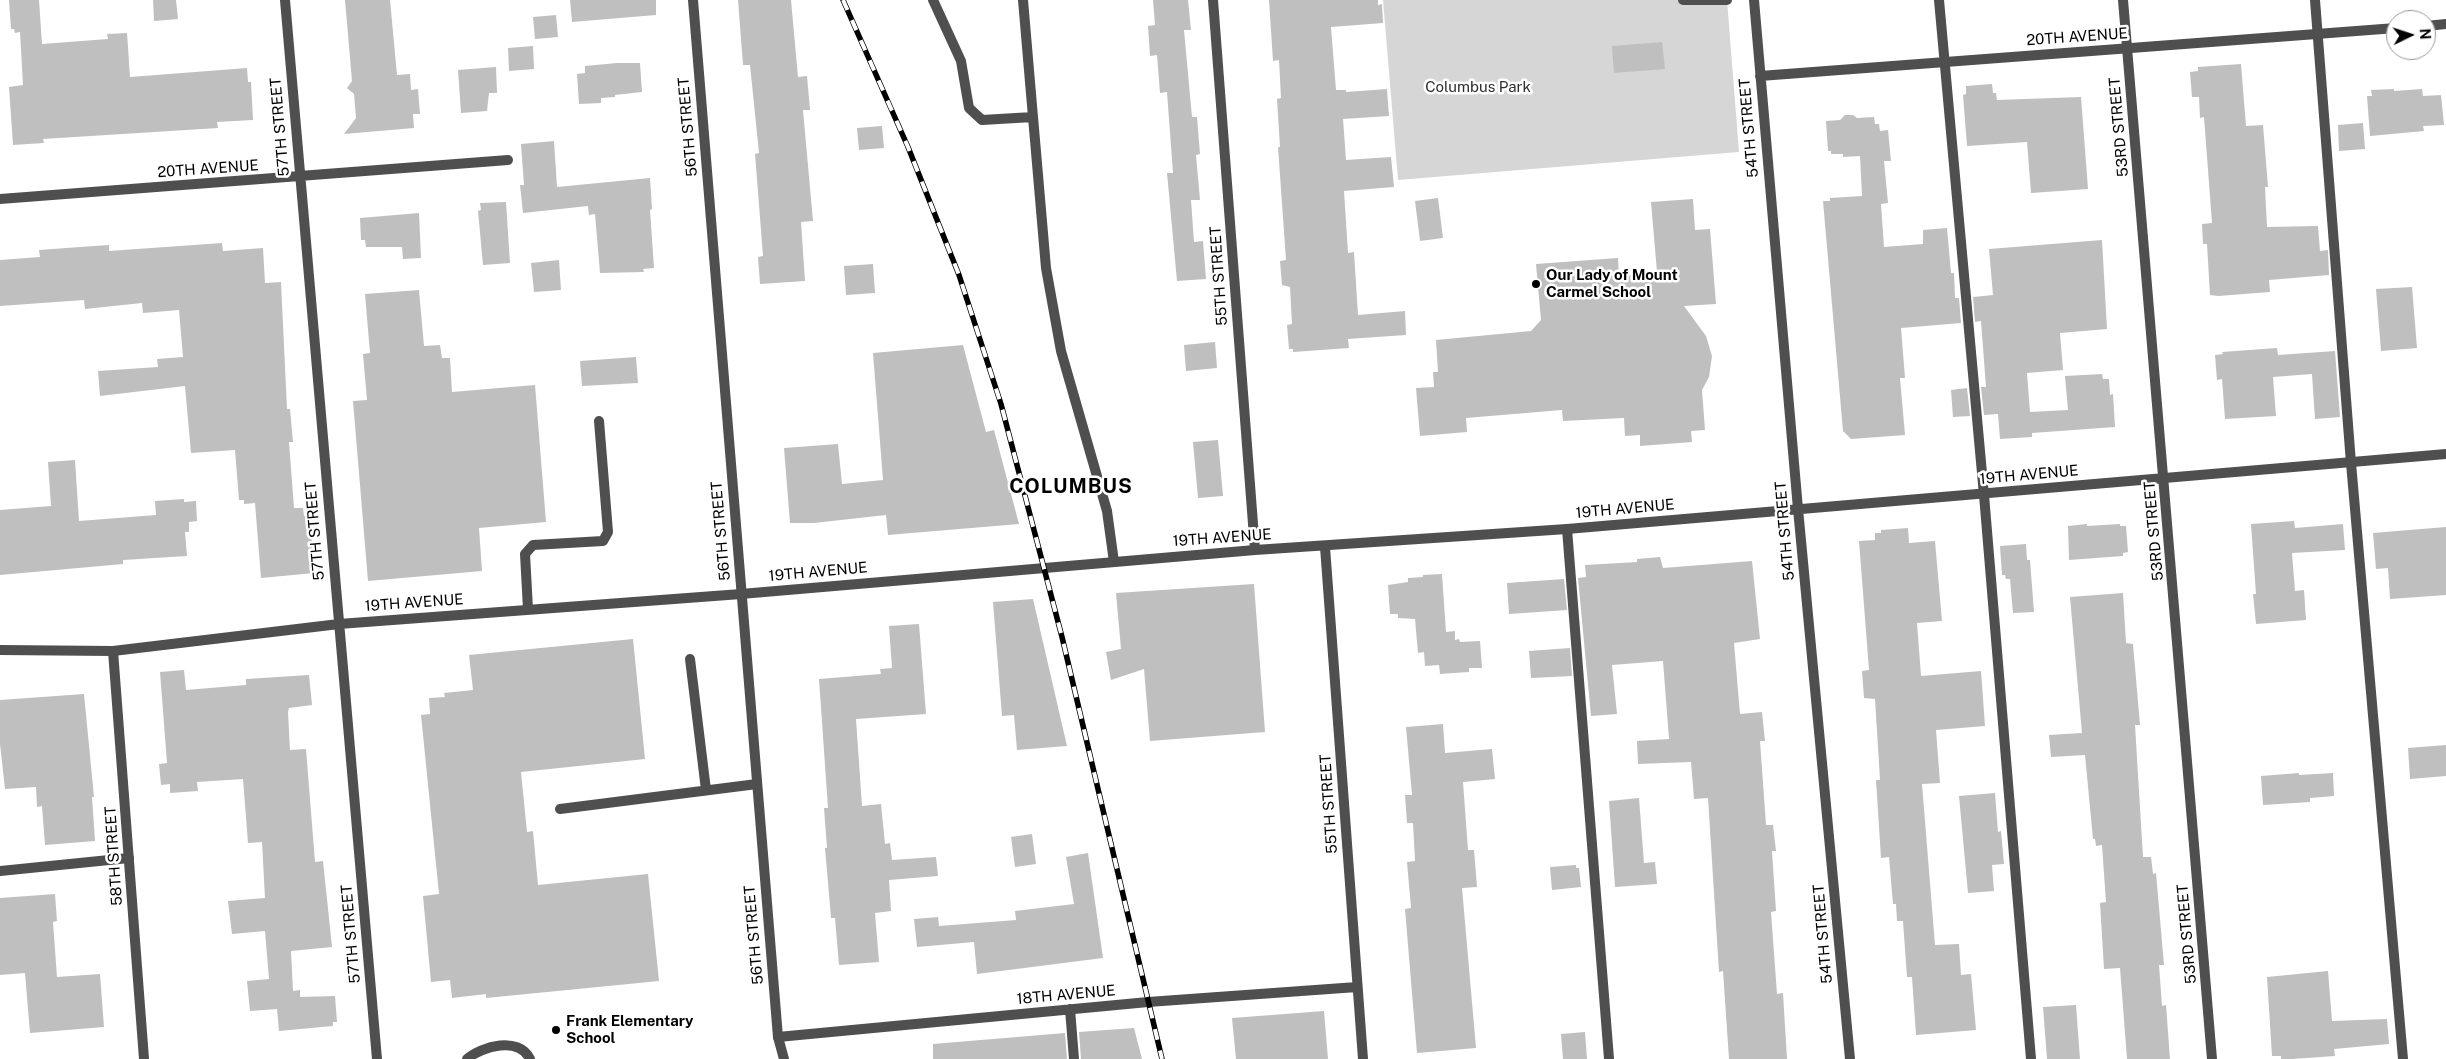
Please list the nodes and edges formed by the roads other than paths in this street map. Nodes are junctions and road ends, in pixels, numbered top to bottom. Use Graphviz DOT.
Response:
graph roads {
  1 [pos="285,0"];
  2 [pos="693,0"];
  3 [pos="933,0"];
  4 [pos="1023,0"];
  5 [pos="1213,0"];
  6 [pos="1683,0"];
  7 [pos="1727,0"];
  8 [pos="1754,0"];
  9 [pos="1939,0"];
  10 [pos="2123,0"];
  11 [pos="2314,0"];
  12 [pos="2386,29"];
  13 [pos="2317,34"];
  14 [pos="2126,48"];
  15 [pos="1943,62"];
  16 [pos="1760,76"];
  17 [pos="1033,116"];
  18 [pos="508,160"];
  19 [pos="299,178"];
  20 [pos="0,199"];
  21 [pos="599,422"];
  22 [pos="2446,454"];
  23 [pos="2351,462"];
  24 [pos="2165,478"];
  25 [pos="1984,494"];
  26 [pos="1798,509"];
  27 [pos="1567,529"];
  28 [pos="1325,547"];
  29 [pos="1255,550"];
  30 [pos="1114,562"];
  31 [pos="741,594"];
  32 [pos="528,609"];
  33 [pos="339,624"];
  34 [pos="0,650"];
  35 [pos="113,651"];
  36 [pos="690,659"];
  37 [pos="757,784"];
  38 [pos="706,790"];
  39 [pos="560,809"];
  40 [pos="129,858"];
  41 [pos="0,871"];
  42 [pos="1357,987"];
  43 [pos="1070,1009"];
  44 [pos="778,1037"];
  45 [pos="144,1059"];
  46 [pos="377,1059"];
  47 [pos="467,1059"];
  48 [pos="530,1059"];
  49 [pos="784,1059"];
  50 [pos="1074,1059"];
  51 [pos="1363,1059"];
  52 [pos="1609,1059"];
  53 [pos="1850,1059"];
  54 [pos="2031,1059"];
  55 [pos="2212,1059"];
  56 [pos="2403,1059"];
  1 -- 19 [label="street, 57TH STREET"];
  2 -- 31 [label="street, 56TH STREET"];
  3 -- 17 [label="street"];
  4 -- 17 [label="street"];
  5 -- 29 [label="street, 55TH STREET"];
  6 -- 7 [label="street"];
  8 -- 16 [label="street, 54TH STREET"];
  9 -- 15 [label="street"];
  10 -- 14 [label="street, 53RD STREET"];
  11 -- 13 [label="street"];
  12 -- 13 [label="street, 20TH AVENUE"];
  13 -- 14 [label="street, 20TH AVENUE"];
  13 -- 23 [label="street"];
  14 -- 15 [label="street, 20TH AVENUE"];
  14 -- 24 [label="street, 53RD STREET"];
  15 -- 16 [label="street, 20TH AVENUE"];
  15 -- 25 [label="street"];
  16 -- 26 [label="street, 54TH STREET"];
  17 -- 30 [label="street"];
  18 -- 19 [label="street, 20TH AVENUE"];
  19 -- 20 [label="street, 20TH AVENUE"];
  19 -- 33 [label="street, 57TH STREET"];
  21 -- 32 [label="street"];
  22 -- 23 [label="street, 19TH AVENUE"];
  23 -- 24 [label="street, 19TH AVENUE"];
  23 -- 56 [label="street"];
  24 -- 25 [label="street, 19TH AVENUE"];
  24 -- 55 [label="street, 53RD STREET"];
  25 -- 26 [label="street, 19TH AVENUE"];
  25 -- 54 [label="street"];
  26 -- 27 [label="street, 19TH AVENUE"];
  26 -- 53 [label="street, 54TH STREET"];
  27 -- 28 [label="street, 19TH AVENUE"];
  27 -- 52 [label="street"];
  28 -- 29 [label="street, 19TH AVENUE"];
  28 -- 42 [label="street, 55TH STREET"];
  29 -- 30 [label="street, 19TH AVENUE"];
  30 -- 31 [label="street, 19TH AVENUE"];
  31 -- 32 [label="street, 19TH AVENUE"];
  31 -- 37 [label="street, 56TH STREET"];
  32 -- 33 [label="street, 19TH AVENUE"];
  33 -- 35 [label="street, 19TH AVENUE"];
  33 -- 46 [label="street, 57TH STREET"];
  34 -- 35 [label="street, 19TH AVENUE"];
  35 -- 40 [label="street, 58TH STREET"];
  36 -- 38 [label="street"];
  37 -- 38 [label="street"];
  37 -- 44 [label="street, 56TH STREET"];
  38 -- 39 [label="street"];
  40 -- 41 [label="street"];
  40 -- 45 [label="street, 58TH STREET"];
  42 -- 43 [label="street, 18TH AVENUE"];
  42 -- 51 [label="street, 55TH STREET"];
  43 -- 44 [label="street, 18TH AVENUE"];
  43 -- 50 [label="street"];
  44 -- 49 [label="street, 56TH STREET"];
  47 -- 48 [label="street"];
}
